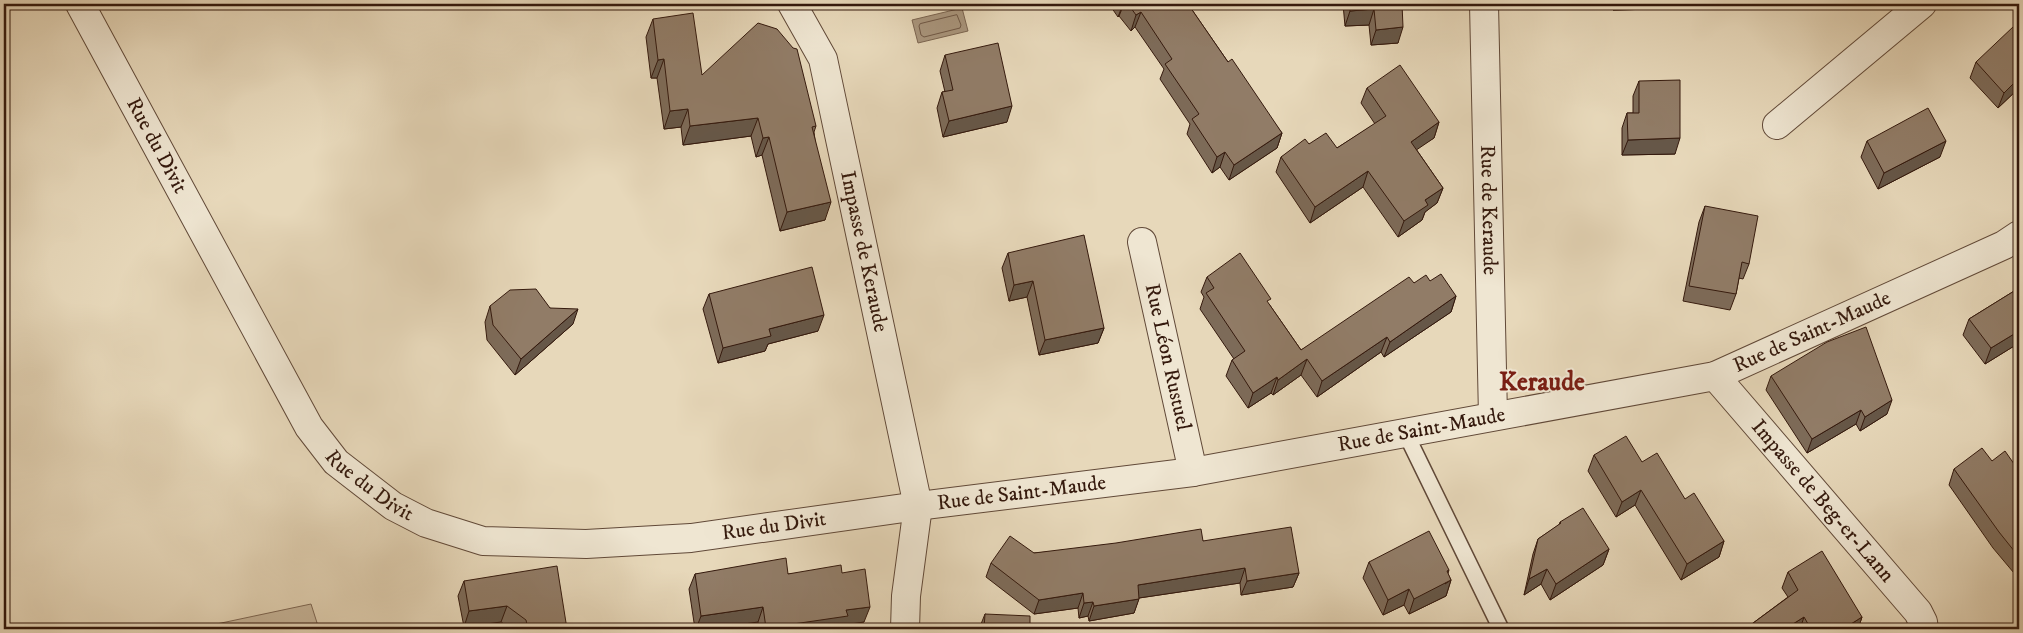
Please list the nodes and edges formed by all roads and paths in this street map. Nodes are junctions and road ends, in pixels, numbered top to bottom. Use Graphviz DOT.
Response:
graph roads {
  1 [pos="80,4"];
  2 [pos="792,4"];
  3 [pos="810,4"];
  4 [pos="1484,4"];
  5 [pos="1922,4"];
  6 [pos="824,59"];
  7 [pos="1777,125"];
  8 [pos="2019,235"];
  9 [pos="1142,242"];
  10 [pos="1715,376"];
  11 [pos="1493,416"];
  12 [pos="1405,432"];
  13 [pos="1193,472"];
  14 [pos="918,506"];
  15 [pos="905,629"];
  16 [pos="1501,629"];
  17 [pos="1924,629"];
  1 -- 14 [label="street, Rue du Divit"];
  2 -- 6 [label="street, Impasse de Keraude"];
  3 -- 6 [label="street"];
  4 -- 11 [label="street, Rue de Keraude"];
  5 -- 7 [label="street"];
  6 -- 14 [label="street, Impasse de Keraude"];
  8 -- 10 [label="street, Rue de Saint-Maude"];
  9 -- 13 [label="street, Rue Léon Rustuel"];
  10 -- 11 [label="street, Rue de Saint-Maude"];
  10 -- 17 [label="street, Impasse de Beg-er-Lann"];
  11 -- 12 [label="street, Rue de Saint-Maude"];
  12 -- 13 [label="street, Rue de Saint-Maude"];
  12 -- 16 [label="lane"];
  13 -- 14 [label="street, Rue de Saint-Maude"];
  14 -- 15 [label="street, Rue de Saint-Maude"];
}
